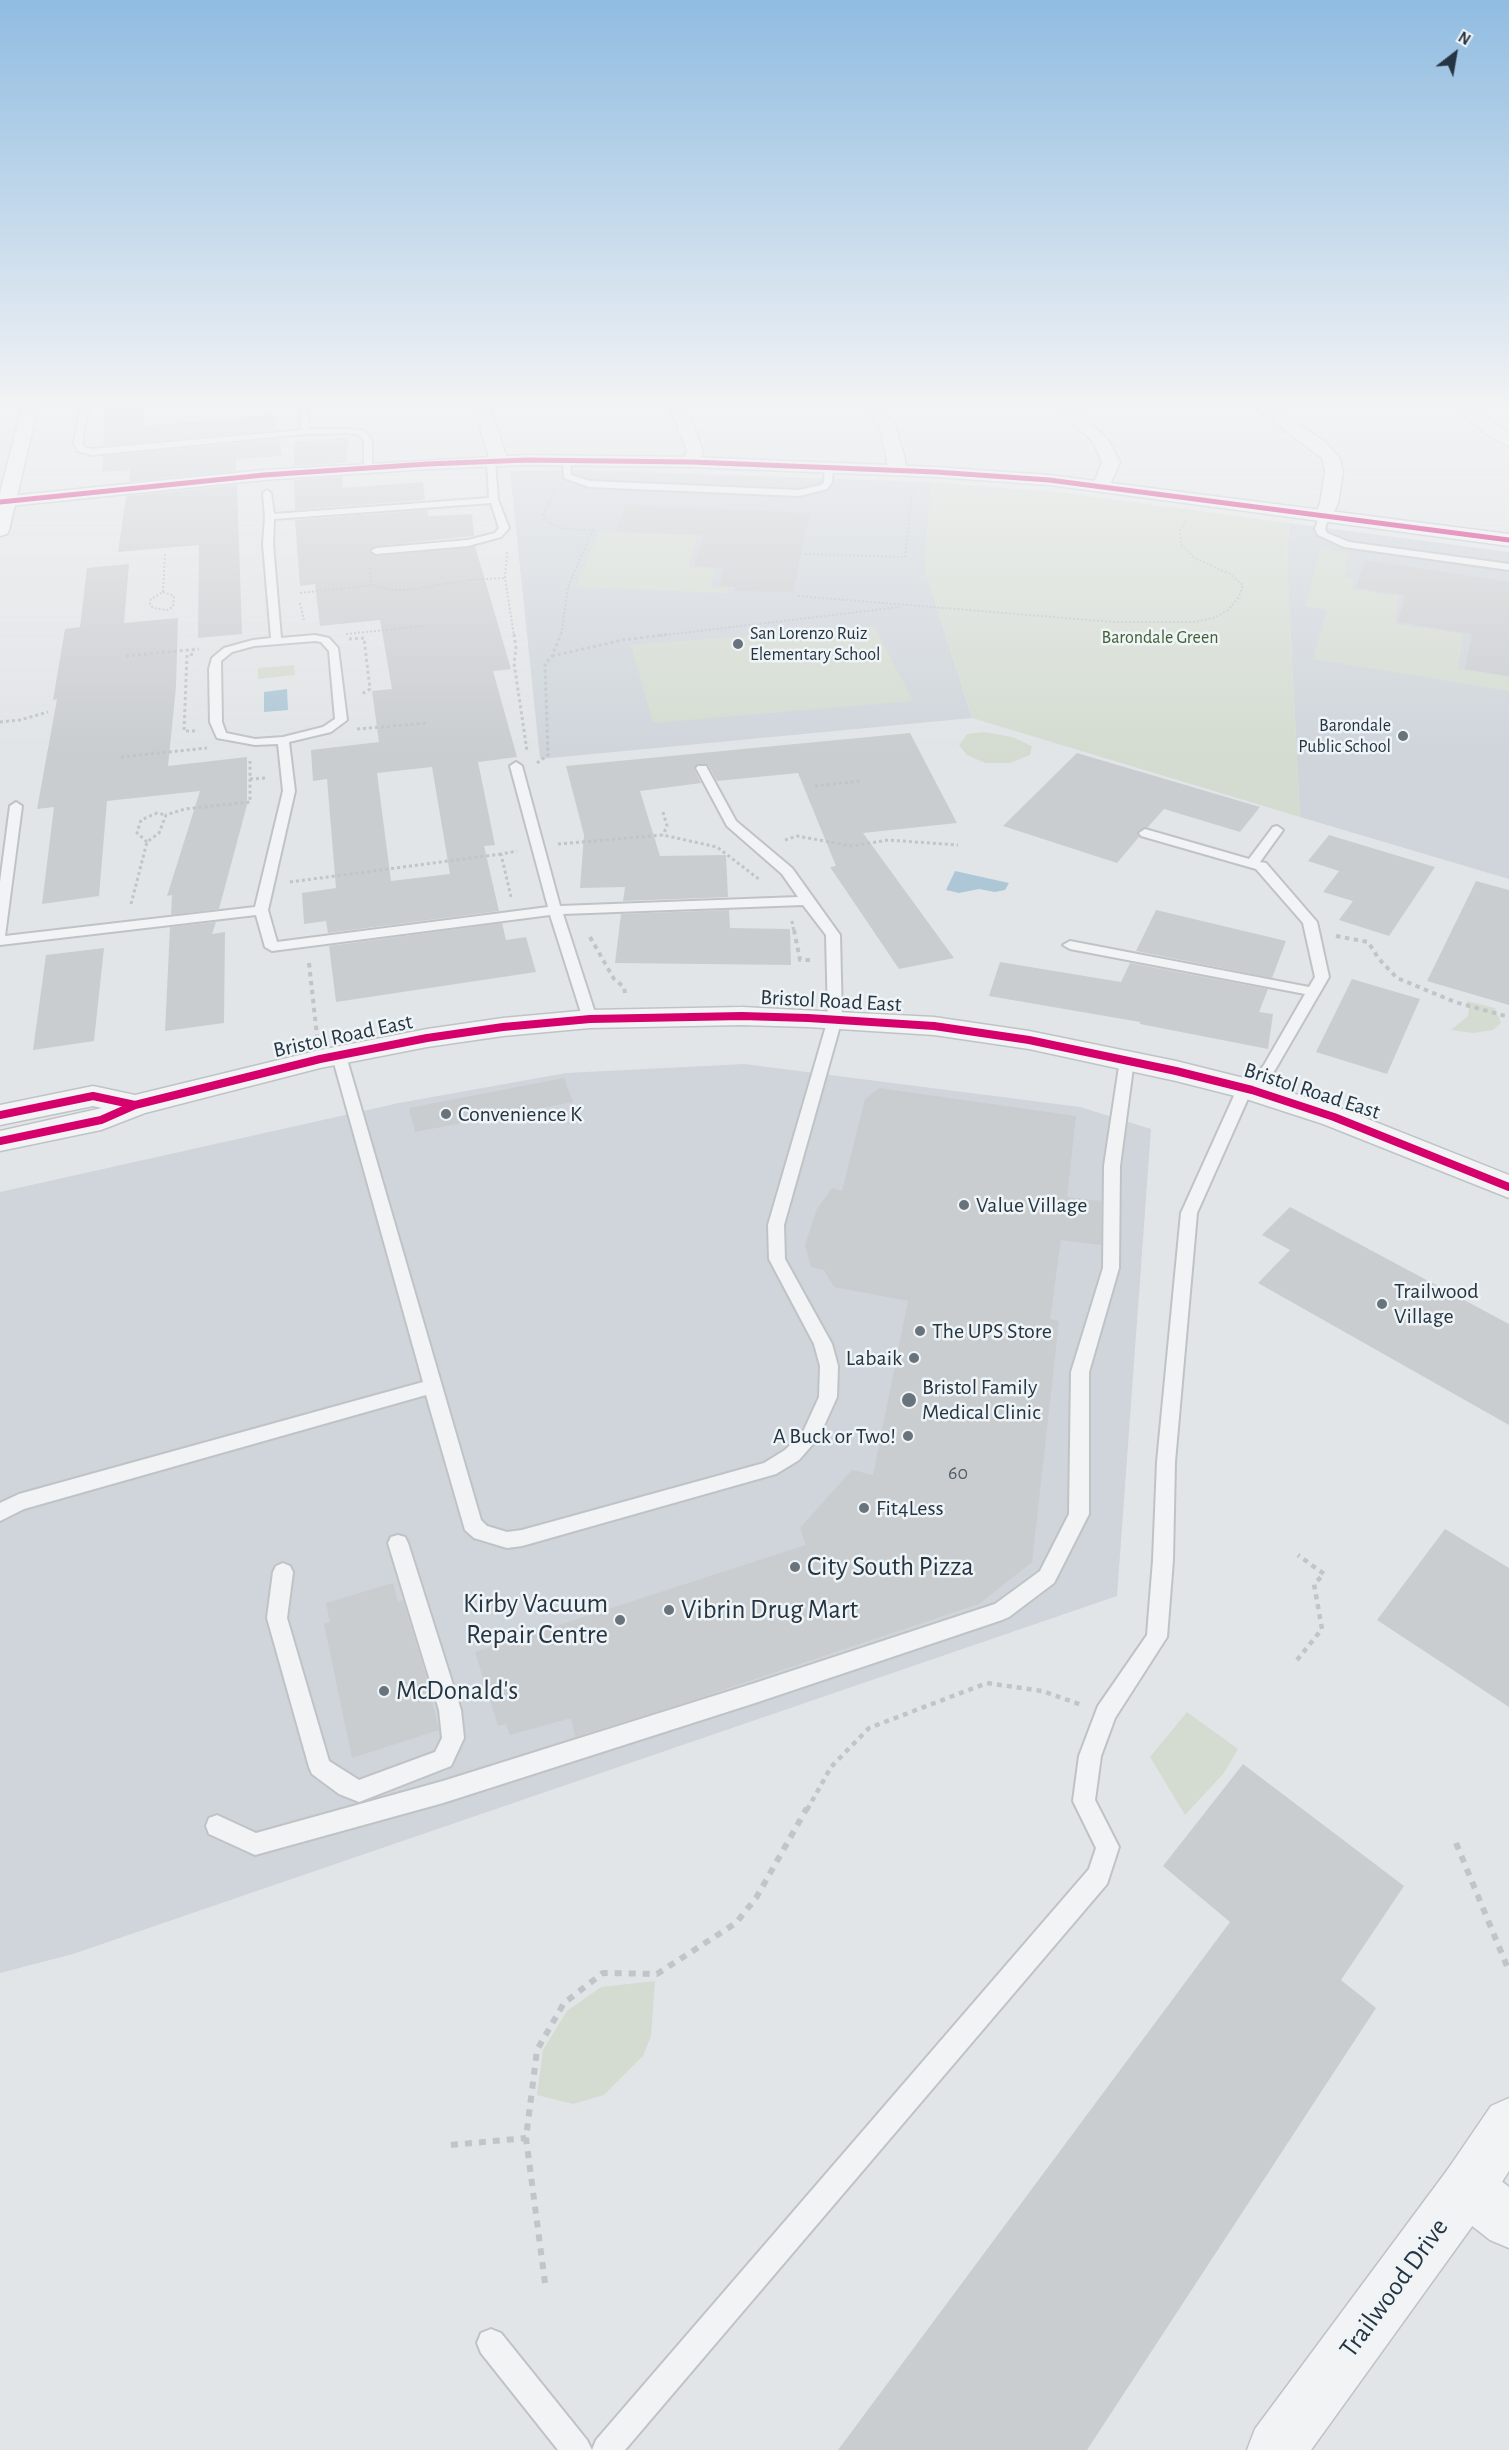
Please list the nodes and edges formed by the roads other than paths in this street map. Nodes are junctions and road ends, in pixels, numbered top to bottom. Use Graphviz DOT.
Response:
graph roads {
  1 [pos="270,521"];
  2 [pos="502,521"];
  3 [pos="1322,521"];
  4 [pos="1365,521"];
  5 [pos="1509,540"];
  6 [pos="376,551"];
  7 [pos="1509,567"];
  8 [pos="276,641"];
  9 [pos="283,740"];
  10 [pos="516,766"];
  11 [pos="702,768"];
  12 [pos="16,806"];
  13 [pos="1277,830"];
  14 [pos="1145,833"];
  15 [pos="1252,863"];
  16 [pos="807,901"];
  17 [pos="261,910"];
  18 [pos="555,910"];
  19 [pos="0,934"];
  20 [pos="0,941"];
  21 [pos="1070,945"];
  22 [pos="1314,992"];
  23 [pos="590,1019"];
  24 [pos="835,1019"];
  25 [pos="330,1057"];
  26 [pos="1127,1060"];
  27 [pos="1248,1089"];
  28 [pos="135,1105"];
  29 [pos="0,1115"];
  30 [pos="0,1141"];
  31 [pos="1509,1187"];
  32 [pos="434,1386"];
  33 [pos="10,1502"];
  34 [pos="0,1513"];
  35 [pos="398,1543"];
  36 [pos="283,1572"];
  37 [pos="217,1827"];
  38 [pos="1509,2124"];
  39 [pos="1467,2188"];
  40 [pos="1509,2221"];
  41 [pos="491,2343"];
  42 [pos="577,2450"];
  43 [pos="606,2450"];
  44 [pos="1276,2450"];
  1 -- 8 [label="lane"];
  2 -- 6 [label="lane"];
  3 -- 7 [label="lane"];
  4 -- 5 [label="street"];
  8 -- 9 [label="lane"];
  8 -- 9 [label="lane"];
  9 -- 17 [label="lane"];
  10 -- 18 [label="lane"];
  11 -- 16 [label="lane"];
  12 -- 19 [label="lane"];
  13 -- 15 [label="lane"];
  14 -- 15 [label="lane"];
  15 -- 22 [label="lane"];
  16 -- 18 [label="lane"];
  16 -- 24 [label="lane"];
  17 -- 18 [label="lane"];
  17 -- 20 [label="lane"];
  18 -- 23 [label="lane"];
  21 -- 22 [label="lane"];
  22 -- 27 [label="lane"];
  23 -- 24 [label="street, Bristol Road East"];
  23 -- 25 [label="street, Bristol Road East"];
  24 -- 26 [label="street, Bristol Road East"];
  24 -- 32 [label="lane"];
  25 -- 28 [label="street, Bristol Road East"];
  25 -- 32 [label="lane"];
  26 -- 27 [label="street, Bristol Road East"];
  26 -- 37 [label="lane"];
  27 -- 31 [label="street, Bristol Road East"];
  27 -- 43 [label="lane"];
  28 -- 29 [label="street, Bristol Road East"];
  28 -- 30 [label="street, Bristol Road East"];
  32 -- 33 [label="lane"];
  33 -- 34 [label="lane"];
  35 -- 36 [label="lane"];
  38 -- 39 [label="street, Trailwood Drive"];
  39 -- 40 [label="street"];
  39 -- 44 [label="street, Trailwood Drive"];
  41 -- 42 [label="lane"];
}
